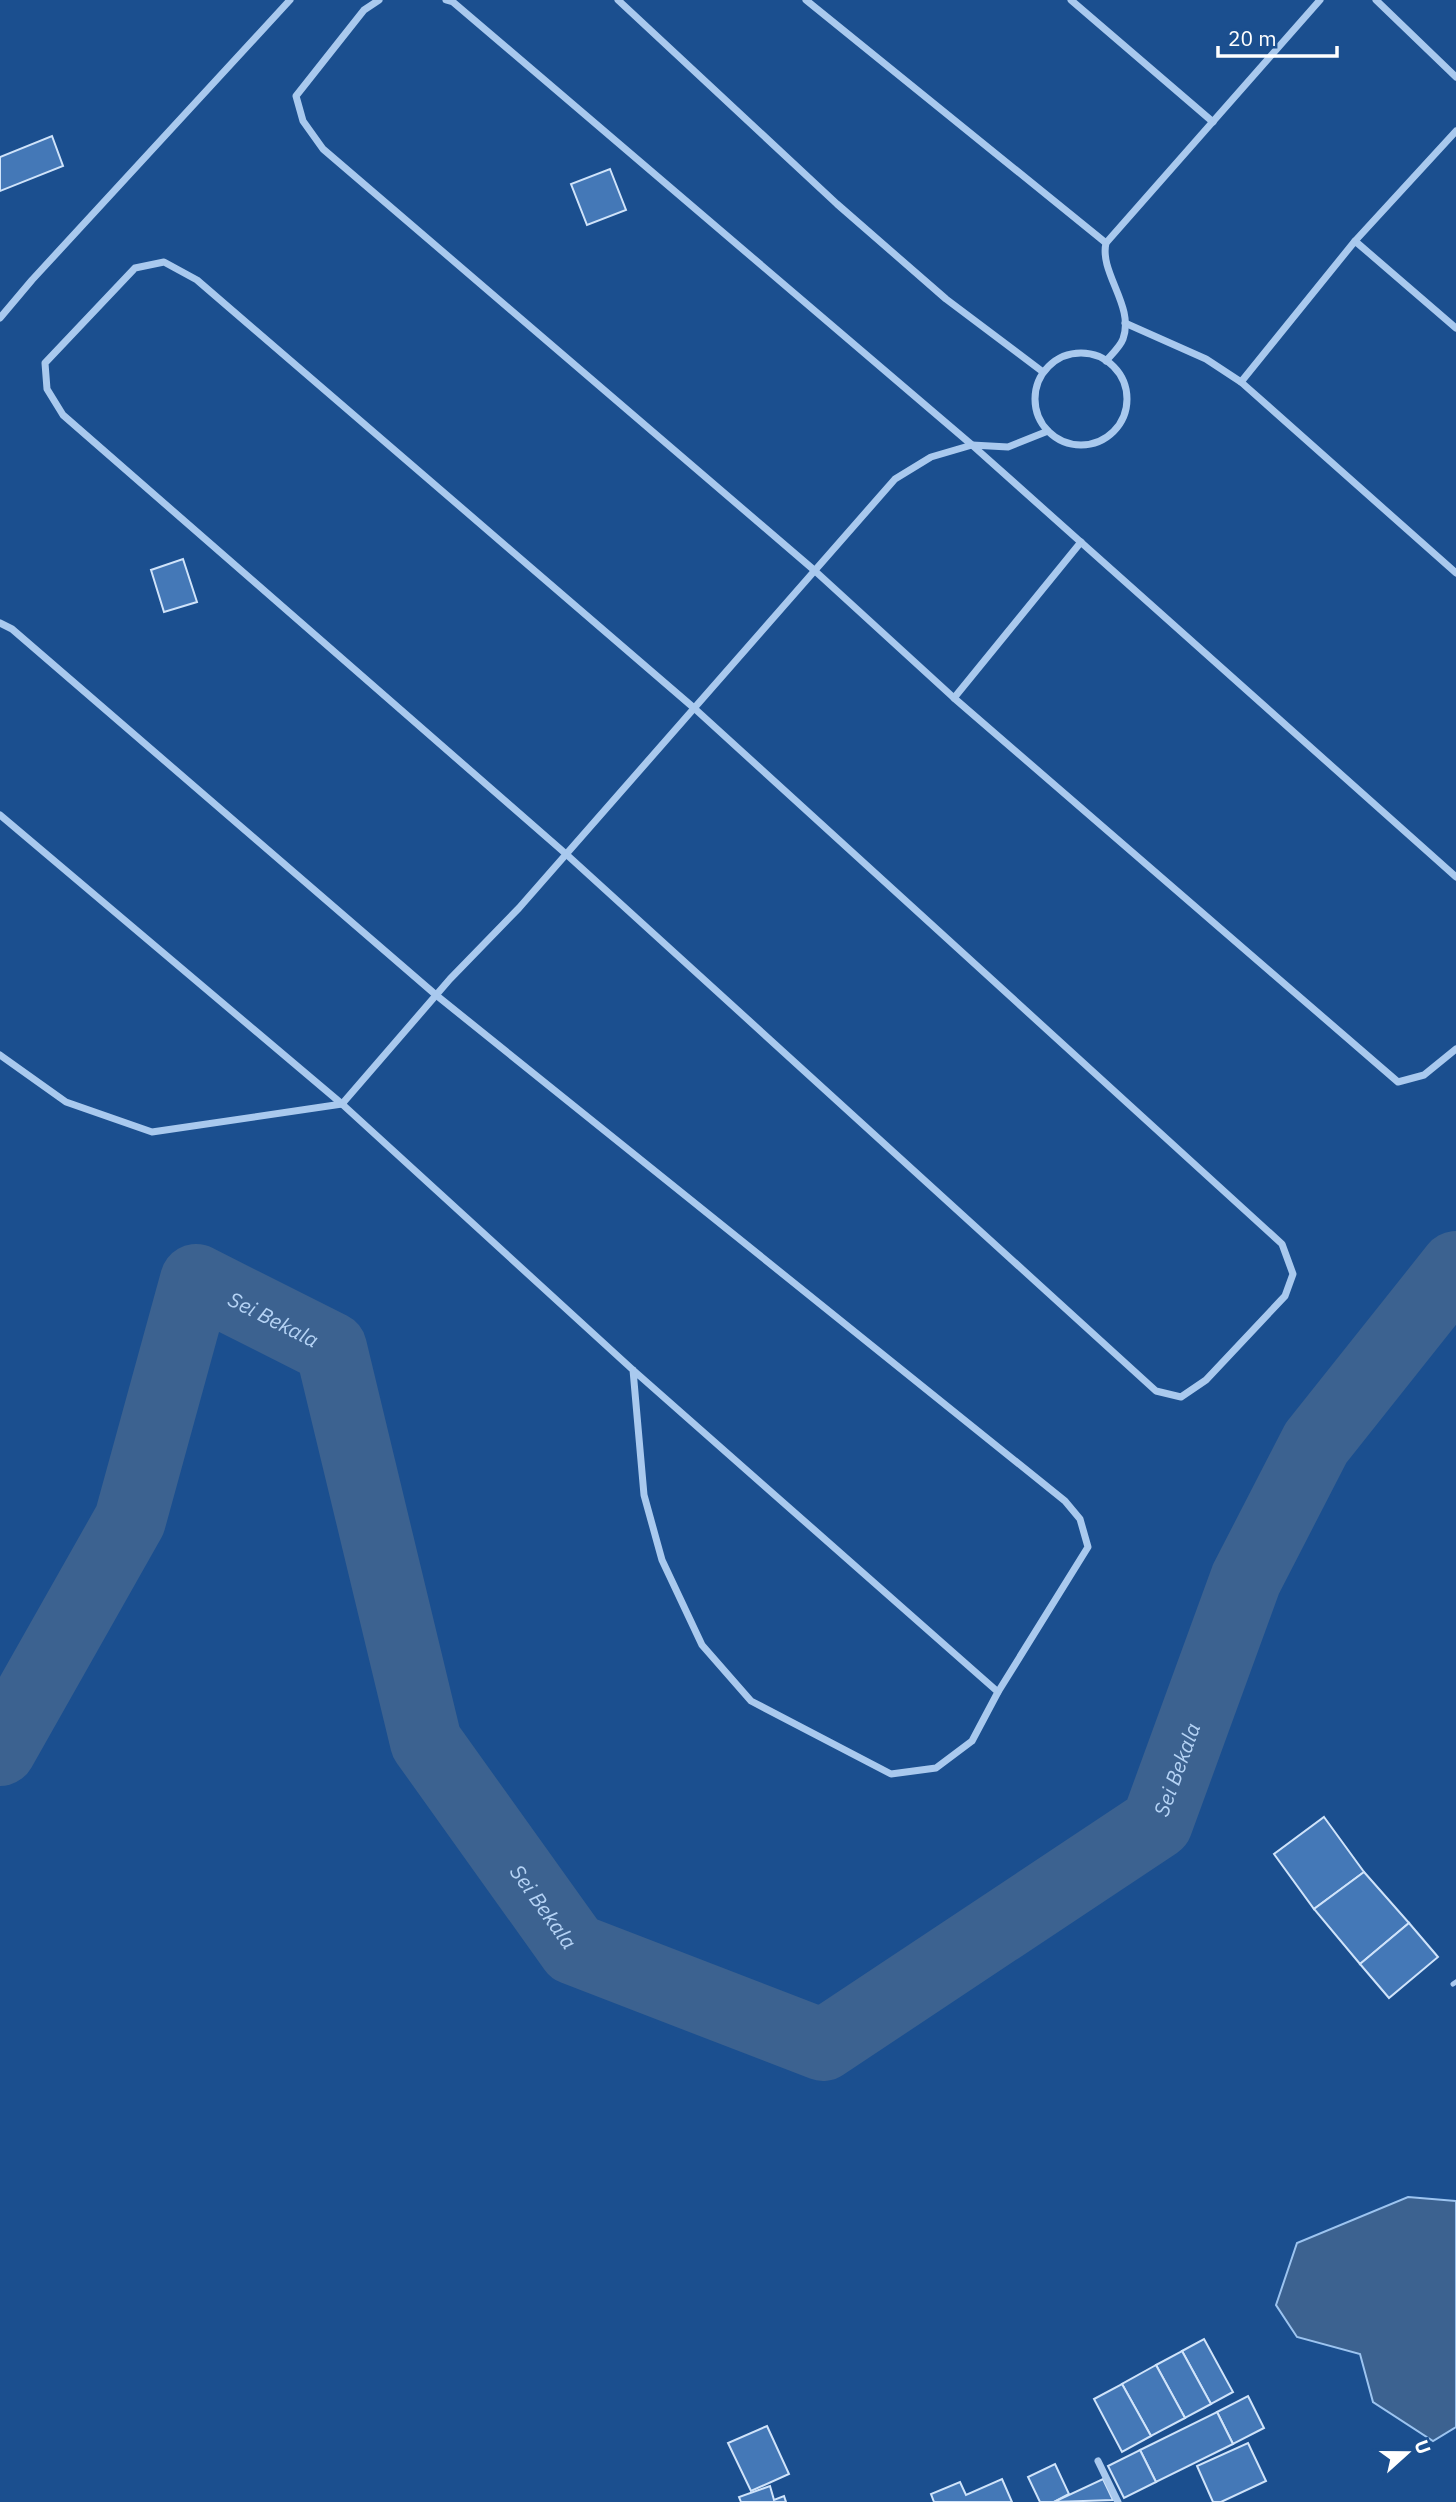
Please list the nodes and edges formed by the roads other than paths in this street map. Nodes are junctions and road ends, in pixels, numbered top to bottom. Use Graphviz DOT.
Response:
graph roads {
  1 [pos="290,0"];
  2 [pos="379,0"];
  3 [pos="446,0"];
  4 [pos="618,0"];
  5 [pos="806,0"];
  6 [pos="1071,0"];
  7 [pos="1320,0"];
  8 [pos="1376,0"];
  9 [pos="1456,77"];
  10 [pos="1213,122"];
  11 [pos="1456,131"];
  12 [pos="1355,241"];
  13 [pos="1106,243"];
  14 [pos="0,318"];
  15 [pos="1125,323"];
  16 [pos="1456,328"];
  17 [pos="1106,361"];
  18 [pos="1043,372"];
  19 [pos="1241,382"];
  20 [pos="1048,431"];
  21 [pos="972,445"];
  22 [pos="1081,542"];
  23 [pos="814,570"];
  24 [pos="1456,573"];
  25 [pos="0,623"];
  26 [pos="954,698"];
  27 [pos="694,708"];
  28 [pos="0,815"];
  29 [pos="566,854"];
  30 [pos="1456,877"];
  31 [pos="436,995"];
  32 [pos="1456,1049"];
  33 [pos="0,1055"];
  34 [pos="342,1104"];
  35 [pos="633,1370"];
  36 [pos="998,1692"];
  37 [pos="1098,2461"];
  38 [pos="1118,2502"];
  1 -- 14 [label="street"];
  2 -- 23 [label="street"];
  3 -- 21 [label="street"];
  4 -- 18 [label="street"];
  5 -- 13 [label="street"];
  6 -- 10 [label="street"];
  7 -- 10 [label="street"];
  8 -- 9 [label="street"];
  10 -- 13 [label="street"];
  11 -- 12 [label="street"];
  12 -- 16 [label="street"];
  12 -- 19 [label="street"];
  13 -- 15 [label="street"];
  15 -- 17 [label="street"];
  15 -- 19 [label="street"];
  17 -- 18 [label="street"];
  17 -- 20 [label="street"];
  18 -- 20 [label="street"];
  19 -- 24 [label="street"];
  20 -- 21 [label="street"];
  21 -- 22 [label="street"];
  21 -- 23 [label="street"];
  22 -- 26 [label="street"];
  22 -- 30 [label="street"];
  23 -- 26 [label="street"];
  23 -- 27 [label="street"];
  25 -- 31 [label="street"];
  26 -- 32 [label="street"];
  27 -- 29 [label="street"];
  27 -- 29 [label="street"];
  27 -- 29 [label="street"];
  28 -- 34 [label="street"];
  29 -- 31 [label="street"];
  31 -- 34 [label="street"];
  31 -- 36 [label="street"];
  33 -- 34 [label="street"];
  34 -- 35 [label="street"];
  35 -- 36 [label="street"];
  35 -- 36 [label="street"];
  37 -- 38 [label="street"];
}
